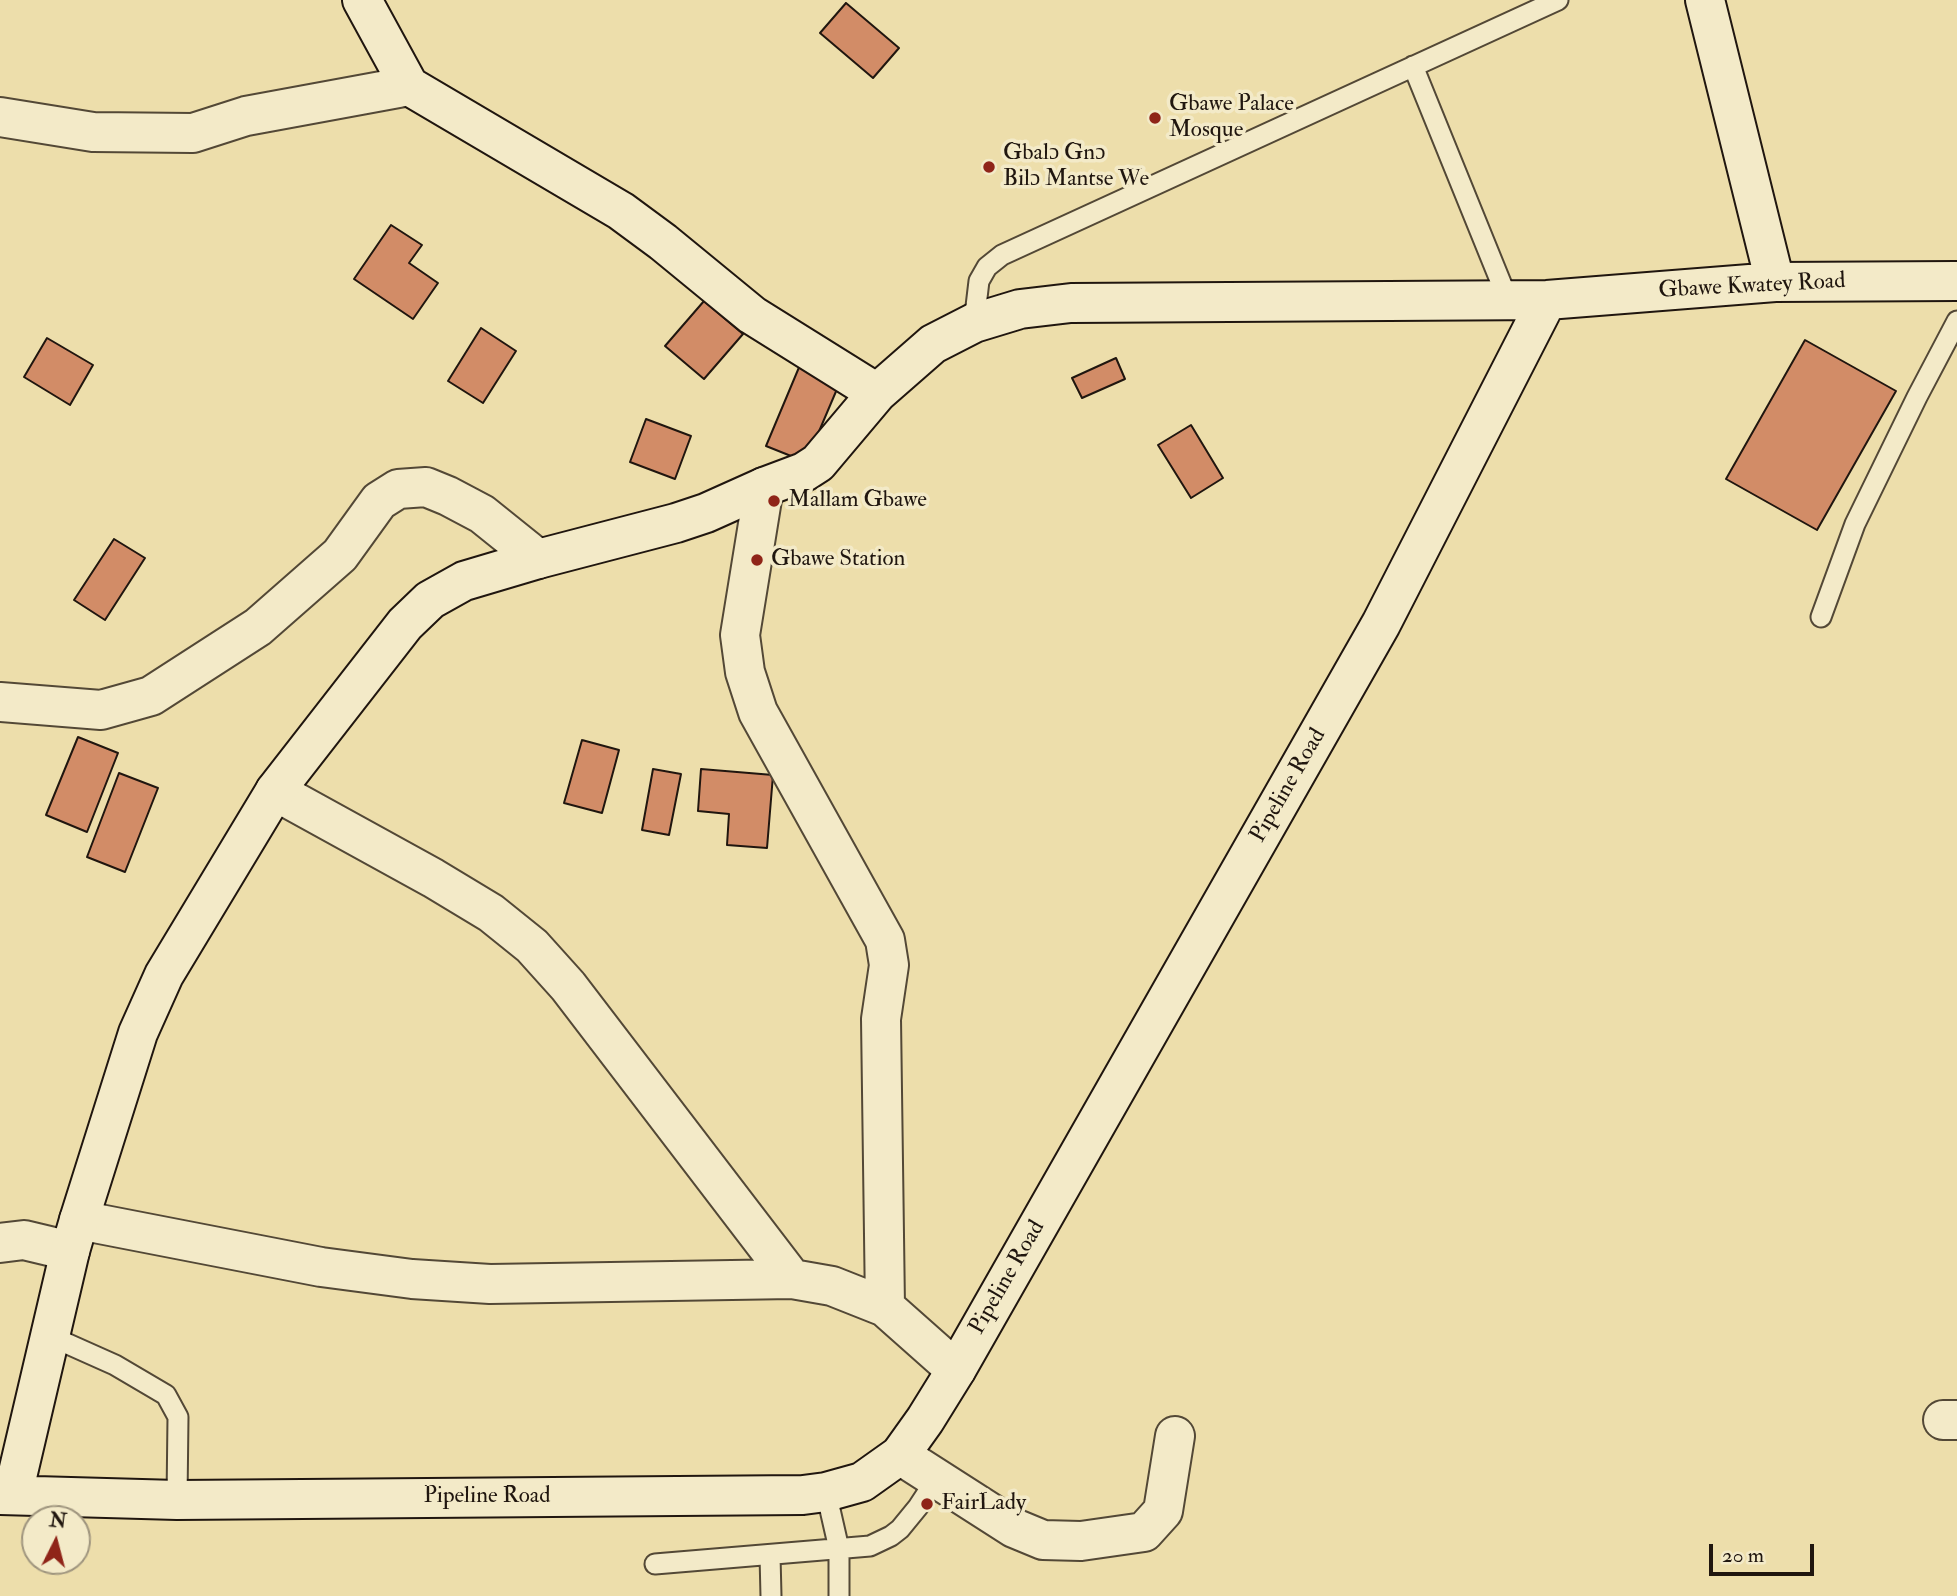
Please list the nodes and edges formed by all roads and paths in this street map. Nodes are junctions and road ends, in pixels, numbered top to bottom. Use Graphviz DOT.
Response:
graph roads {
  1 [pos="362,0"];
  2 [pos="1558,0"];
  3 [pos="1705,0"];
  4 [pos="1413,66"];
  5 [pos="409,86"];
  6 [pos="0,117"];
  7 [pos="1957,281"];
  8 [pos="1776,282"];
  9 [pos="1508,300"];
  10 [pos="1547,300"];
  11 [pos="1957,321"];
  12 [pos="974,323"];
  13 [pos="877,393"];
  14 [pos="764,486"];
  15 [pos="538,559"];
  16 [pos="1821,617"];
  17 [pos="0,702"];
  18 [pos="275,791"];
  19 [pos="75,1235"];
  20 [pos="1,1237"];
  21 [pos="792,1279"];
  22 [pos="885,1307"];
  23 [pos="50,1336"];
  24 [pos="956,1370"];
  25 [pos="1175,1436"];
  26 [pos="900,1455"];
  27 [pos="937,1478"];
  28 [pos="827,1492"];
  29 [pos="7,1494"];
  30 [pos="177,1500"];
  31 [pos="839,1549"];
  32 [pos="770,1555"];
  33 [pos="655,1564"];
  34 [pos="771,1596"];
  35 [pos="839,1596"];
  1 -- 5 [label="street"];
  2 -- 4 [label="lane"];
  3 -- 8 [label="street"];
  4 -- 9 [label="lane"];
  4 -- 12 [label="lane"];
  5 -- 6 [label="street"];
  5 -- 13 [label="street"];
  7 -- 8 [label="street, Gbawe Kwatey Road"];
  8 -- 10 [label="street, Gbawe Kwatey Road"];
  9 -- 10 [label="street, Gbawe Kwatey Road"];
  9 -- 12 [label="street, Gbawe Kwatey Road"];
  10 -- 24 [label="street, Pipeline Road"];
  11 -- 16 [label="lane"];
  12 -- 13 [label="street, Gbawe Kwatey Road"];
  13 -- 14 [label="street, Gbawe Kwatey Road"];
  14 -- 15 [label="street, Gbawe Kwatey Road"];
  14 -- 22 [label="street"];
  15 -- 17 [label="street"];
  15 -- 18 [label="street, Gbawe Kwatey Road"];
  18 -- 19 [label="street, Gbawe Kwatey Road"];
  18 -- 21 [label="street"];
  19 -- 20 [label="street"];
  19 -- 21 [label="street"];
  19 -- 23 [label="street, Gbawe Kwatey Road"];
  21 -- 22 [label="street"];
  22 -- 24 [label="street"];
  23 -- 29 [label="street, Gbawe Kwatey Road"];
  23 -- 30 [label="lane"];
  24 -- 26 [label="street, Pipeline Road"];
  25 -- 27 [label="street"];
  26 -- 27 [label="street"];
  26 -- 28 [label="street, Pipeline Road"];
  27 -- 31 [label="lane"];
  28 -- 30 [label="street, Pipeline Road"];
  28 -- 31 [label="lane"];
  29 -- 30 [label="street, Pipeline Road"];
  31 -- 32 [label="lane"];
  31 -- 35 [label="lane"];
  32 -- 33 [label="lane"];
  32 -- 34 [label="lane"];
}
